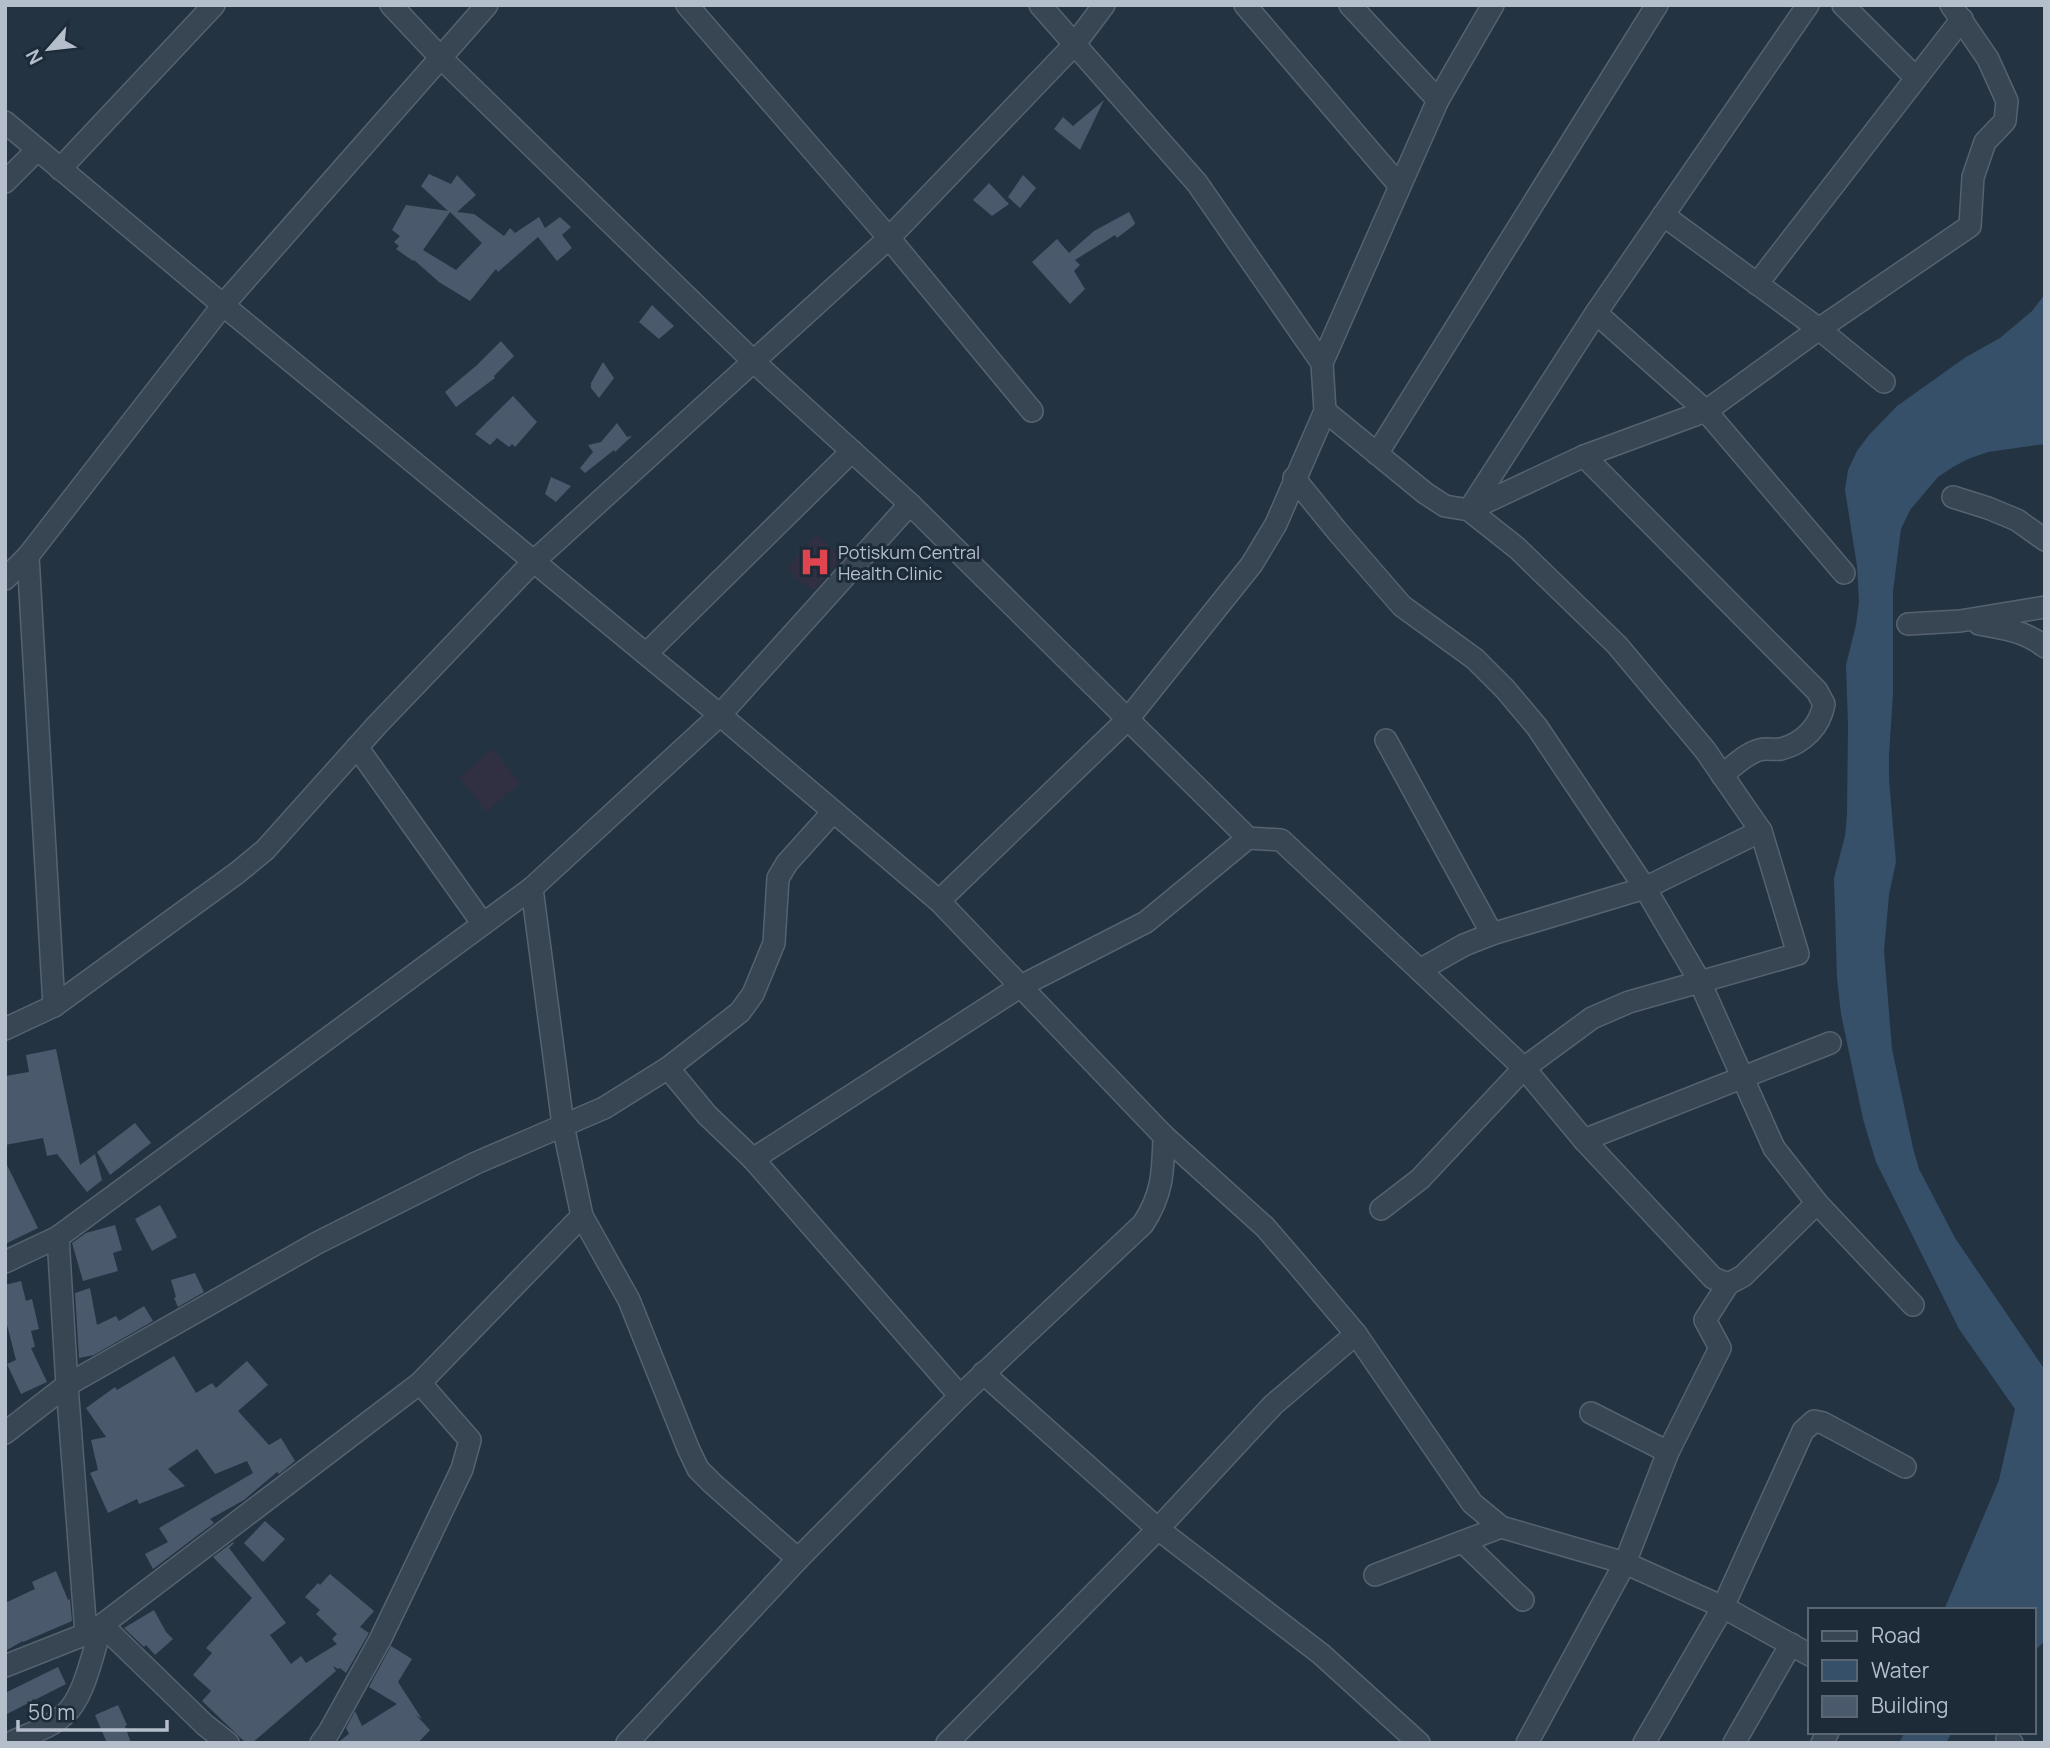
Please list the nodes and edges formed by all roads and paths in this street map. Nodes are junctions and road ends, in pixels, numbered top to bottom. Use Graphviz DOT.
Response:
graph roads {
  1 [pos="214,5"];
  2 [pos="391,5"];
  3 [pos="487,5"];
  4 [pos="687,5"];
  5 [pos="1040,5"];
  6 [pos="1104,5"];
  7 [pos="1245,5"];
  8 [pos="1350,5"];
  9 [pos="1493,5"];
  10 [pos="1657,5"];
  11 [pos="1808,5"];
  12 [pos="1843,5"];
  13 [pos="1956,12"];
  14 [pos="1073,45"];
  15 [pos="440,57"];
  16 [pos="1916,78"];
  17 [pos="1438,100"];
  18 [pos="5,122"];
  19 [pos="37,150"];
  20 [pos="60,169"];
  21 [pos="5,182"];
  22 [pos="1399,185"];
  23 [pos="1663,215"];
  24 [pos="889,238"];
  25 [pos="1757,284"];
  26 [pos="223,305"];
  27 [pos="1596,313"];
  28 [pos="1819,329"];
  29 [pos="753,361"];
  30 [pos="1321,363"];
  31 [pos="1884,382"];
  32 [pos="1032,411"];
  33 [pos="1325,411"];
  34 [pos="1706,411"];
  35 [pos="852,452"];
  36 [pos="1377,454"];
  37 [pos="1584,456"];
  38 [pos="1294,478"];
  39 [pos="1953,498"];
  40 [pos="909,504"];
  41 [pos="1469,510"];
  42 [pos="2045,540"];
  43 [pos="28,556"];
  44 [pos="533,562"];
  45 [pos="1844,573"];
  46 [pos="5,579"];
  47 [pos="2045,607"];
  48 [pos="1960,621"];
  49 [pos="1908,624"];
  50 [pos="2045,647"];
  51 [pos="646,654"];
  52 [pos="719,715"];
  53 [pos="1128,719"];
  54 [pos="1386,740"];
  55 [pos="357,747"];
  56 [pos="1722,775"];
  57 [pos="833,812"];
  58 [pos="1761,831"];
  59 [pos="1248,838"];
  60 [pos="532,888"];
  61 [pos="1645,888"];
  62 [pos="939,901"];
  63 [pos="483,924"];
  64 [pos="1492,934"];
  65 [pos="1420,970"];
  66 [pos="1699,980"];
  67 [pos="1021,986"];
  68 [pos="54,1006"];
  69 [pos="5,1029"];
  70 [pos="1830,1042"];
  71 [pos="667,1068"];
  72 [pos="1524,1068"];
  73 [pos="1742,1078"];
  74 [pos="563,1125"];
  75 [pos="1164,1136"];
  76 [pos="1584,1140"];
  77 [pos="753,1159"];
  78 [pos="1817,1203"];
  79 [pos="1381,1209"];
  80 [pos="582,1216"];
  81 [pos="58,1237"];
  82 [pos="5,1262"];
  83 [pos="1728,1284"];
  84 [pos="1913,1305"];
  85 [pos="1356,1334"];
  86 [pos="983,1373"];
  87 [pos="420,1383"];
  88 [pos="67,1385"];
  89 [pos="960,1396"];
  90 [pos="1591,1413"];
  91 [pos="5,1433"];
  92 [pos="1668,1452"];
  93 [pos="1905,1467"];
  94 [pos="1500,1527"];
  95 [pos="1158,1528"];
  96 [pos="1462,1542"];
  97 [pos="797,1559"];
  98 [pos="1625,1563"];
  99 [pos="1375,1575"];
  100 [pos="1523,1600"];
  101 [pos="1723,1607"];
  102 [pos="94,1629"];
  103 [pos="1791,1644"];
  104 [pos="1808,1654"];
  105 [pos="5,1666"];
  106 [pos="627,1742"];
  107 [pos="10,1743"];
  108 [pos="228,1743"];
  109 [pos="321,1743"];
  110 [pos="947,1743"];
  111 [pos="1419,1743"];
  112 [pos="1527,1743"];
  113 [pos="1644,1743"];
  114 [pos="1734,1743"];
  1 -- 20 [label="street"];
  2 -- 15 [label="street"];
  3 -- 15 [label="street"];
  4 -- 24 [label="street"];
  5 -- 14 [label="street"];
  6 -- 14 [label="street"];
  7 -- 22 [label="street"];
  8 -- 17 [label="street"];
  9 -- 17 [label="street"];
  10 -- 36 [label="street"];
  11 -- 23 [label="street"];
  12 -- 16 [label="street"];
  13 -- 16 [label="street"];
  13 -- 28 [label="street"];
  14 -- 24 [label="street"];
  14 -- 30 [label="street"];
  15 -- 26 [label="street"];
  15 -- 29 [label="street"];
  16 -- 25 [label="street"];
  17 -- 22 [label="street"];
  18 -- 19 [label="street"];
  19 -- 20 [label="street"];
  19 -- 21 [label="street"];
  20 -- 26 [label="street"];
  22 -- 30 [label="street"];
  23 -- 25 [label="street"];
  23 -- 27 [label="street"];
  24 -- 29 [label="street"];
  24 -- 32 [label="street"];
  25 -- 28 [label="street"];
  26 -- 43 [label="street"];
  26 -- 44 [label="street"];
  27 -- 34 [label="street"];
  27 -- 41 [label="street"];
  28 -- 31 [label="street"];
  28 -- 34 [label="street"];
  29 -- 35 [label="street"];
  29 -- 44 [label="street"];
  30 -- 33 [label="street"];
  33 -- 36 [label="street"];
  33 -- 38 [label="street"];
  34 -- 37 [label="street"];
  34 -- 45 [label="street"];
  35 -- 40 [label="street"];
  35 -- 51 [label="street"];
  36 -- 41 [label="street"];
  37 -- 41 [label="street"];
  37 -- 56 [label="street"];
  38 -- 53 [label="street"];
  38 -- 61 [label="street"];
  39 -- 42 [label="street"];
  40 -- 52 [label="street"];
  40 -- 53 [label="street"];
  41 -- 56 [label="street"];
  43 -- 46 [label="street"];
  43 -- 68 [label="street"];
  44 -- 51 [label="street"];
  44 -- 55 [label="street"];
  47 -- 48 [label="street"];
  48 -- 49 [label="street"];
  48 -- 50 [label="street"];
  51 -- 52 [label="street"];
  52 -- 57 [label="street"];
  52 -- 60 [label="street"];
  53 -- 59 [label="street"];
  53 -- 62 [label="street"];
  54 -- 64 [label="street"];
  55 -- 63 [label="street"];
  55 -- 68 [label="street"];
  56 -- 58 [label="street"];
  57 -- 62 [label="street"];
  57 -- 71 [label="street"];
  58 -- 61 [label="street"];
  58 -- 66 [label="street"];
  59 -- 65 [label="street"];
  59 -- 67 [label="street"];
  60 -- 63 [label="street"];
  60 -- 74 [label="street"];
  61 -- 64 [label="street"];
  61 -- 66 [label="street"];
  62 -- 67 [label="street"];
  63 -- 81 [label="street"];
  64 -- 65 [label="street"];
  65 -- 72 [label="street"];
  66 -- 72 [label="street"];
  66 -- 73 [label="street"];
  67 -- 75 [label="street"];
  67 -- 77 [label="street"];
  68 -- 69 [label="street"];
  70 -- 73 [label="street"];
  71 -- 74 [label="street"];
  71 -- 77 [label="street"];
  72 -- 76 [label="street"];
  72 -- 79 [label="street"];
  73 -- 76 [label="street"];
  73 -- 78 [label="street"];
  74 -- 80 [label="street"];
  74 -- 88 [label="street"];
  75 -- 85 [label="street"];
  75 -- 86 [label="street"];
  76 -- 83 [label="street"];
  77 -- 89 [label="street"];
  78 -- 83 [label="street"];
  78 -- 84 [label="street"];
  80 -- 87 [label="street"];
  80 -- 97 [label="street"];
  81 -- 82 [label="street"];
  81 -- 88 [label="street"];
  83 -- 92 [label="street"];
  85 -- 94 [label="street"];
  85 -- 95 [label="street"];
  86 -- 89 [label="street"];
  86 -- 95 [label="street"];
  87 -- 102 [label="street"];
  87 -- 109 [label="street"];
  88 -- 91 [label="street"];
  88 -- 102 [label="street"];
  89 -- 97 [label="street"];
  90 -- 92 [label="street"];
  92 -- 98 [label="street"];
  93 -- 101 [label="street"];
  94 -- 96 [label="street"];
  94 -- 98 [label="street"];
  95 -- 110 [label="street"];
  95 -- 111 [label="street"];
  96 -- 99 [label="street"];
  96 -- 100 [label="street"];
  97 -- 106 [label="street"];
  98 -- 101 [label="street"];
  98 -- 112 [label="street"];
  101 -- 103 [label="street"];
  101 -- 113 [label="street"];
  102 -- 105 [label="street"];
  102 -- 107 [label="street"];
  102 -- 108 [label="street"];
  103 -- 104 [label="street"];
  103 -- 114 [label="street"];
}
